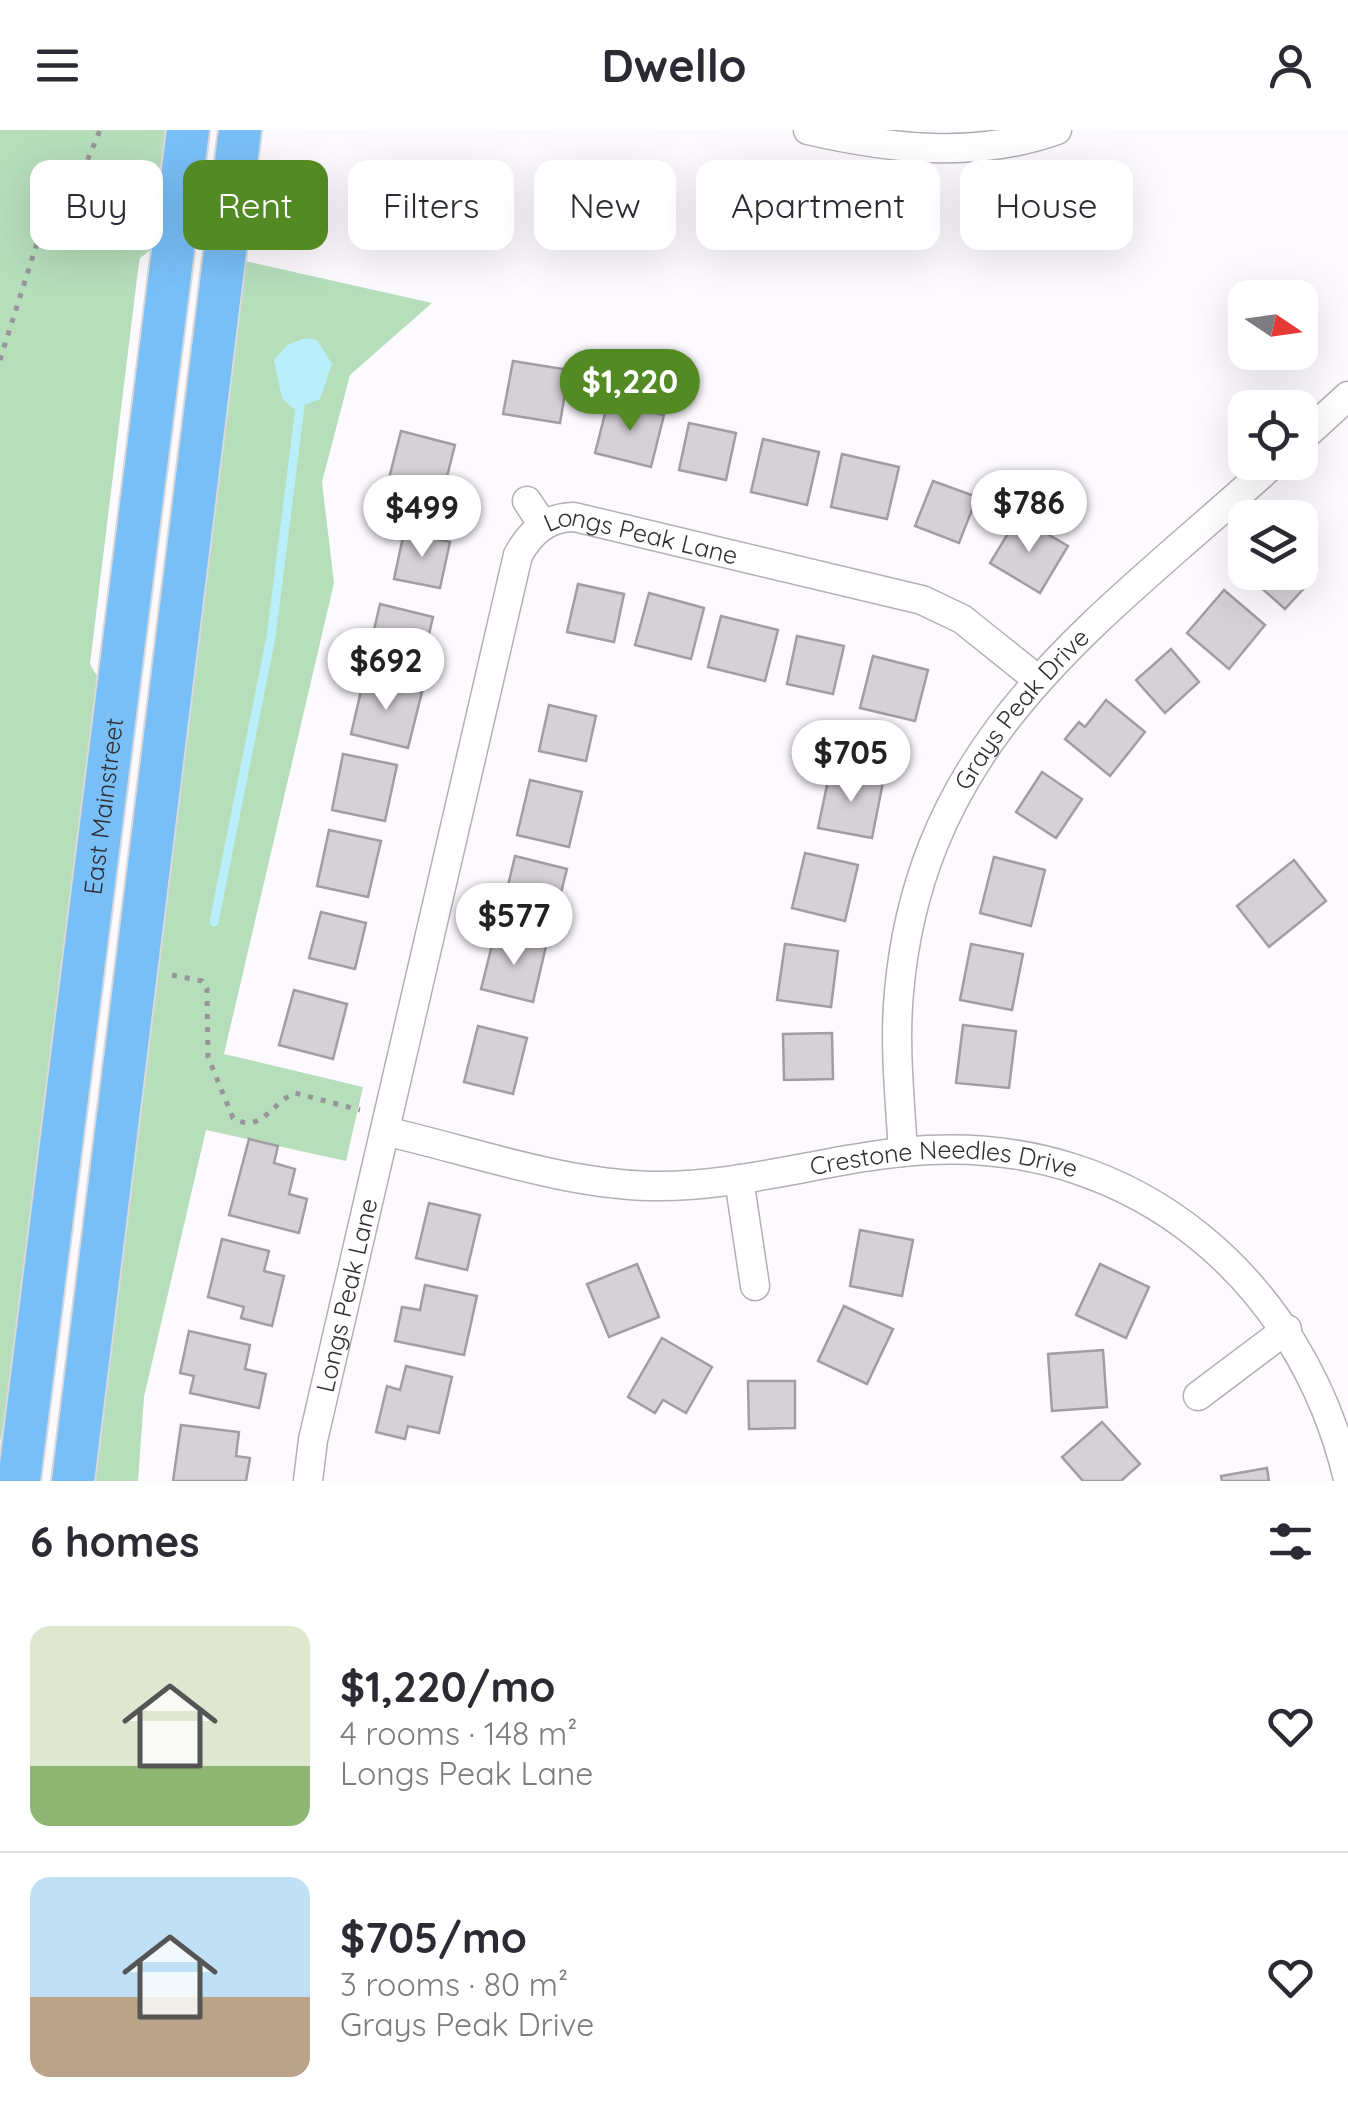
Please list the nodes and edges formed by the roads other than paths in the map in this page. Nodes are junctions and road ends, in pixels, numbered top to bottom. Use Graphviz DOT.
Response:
graph roads {
  1 [pos="188,130"];
  2 [pos="240,130"];
  3 [pos="808,130"];
  4 [pos="1057,130"];
  5 [pos="1348,396"];
  6 [pos="1318,424"];
  7 [pos="1255,480"];
  8 [pos="527,500"];
  9 [pos="542,526"];
  10 [pos="1036,679"];
  11 [pos="385,1131"];
  12 [pos="903,1152"];
  13 [pos="738,1179"];
  14 [pos="756,1286"];
  15 [pos="1287,1330"];
  16 [pos="1198,1396"];
  17 [pos="1348,1478"];
  18 [pos="20,1481"];
  19 [pos="72,1481"];
  20 [pos="308,1481"];
  1 -- 18 [label="main road, East Mainstreet"];
  2 -- 19 [label="main road, East Mainstreet"];
  3 -- 4 [label="street"];
  5 -- 6 [label="street"];
  7 -- 10 [label="street, Grays Peak Drive"];
  8 -- 9 [label="street"];
  9 -- 10 [label="street, Longs Peak Lane"];
  9 -- 11 [label="street, Longs Peak Lane"];
  10 -- 12 [label="street, Grays Peak Drive"];
  11 -- 13 [label="street, Crestone Needles Drive"];
  11 -- 20 [label="street, Longs Peak Lane"];
  12 -- 13 [label="street, Crestone Needles Drive"];
  12 -- 15 [label="street, Crestone Needles Drive"];
  13 -- 14 [label="street"];
  15 -- 16 [label="street"];
  15 -- 17 [label="street, Crestone Needles Drive"];
}
